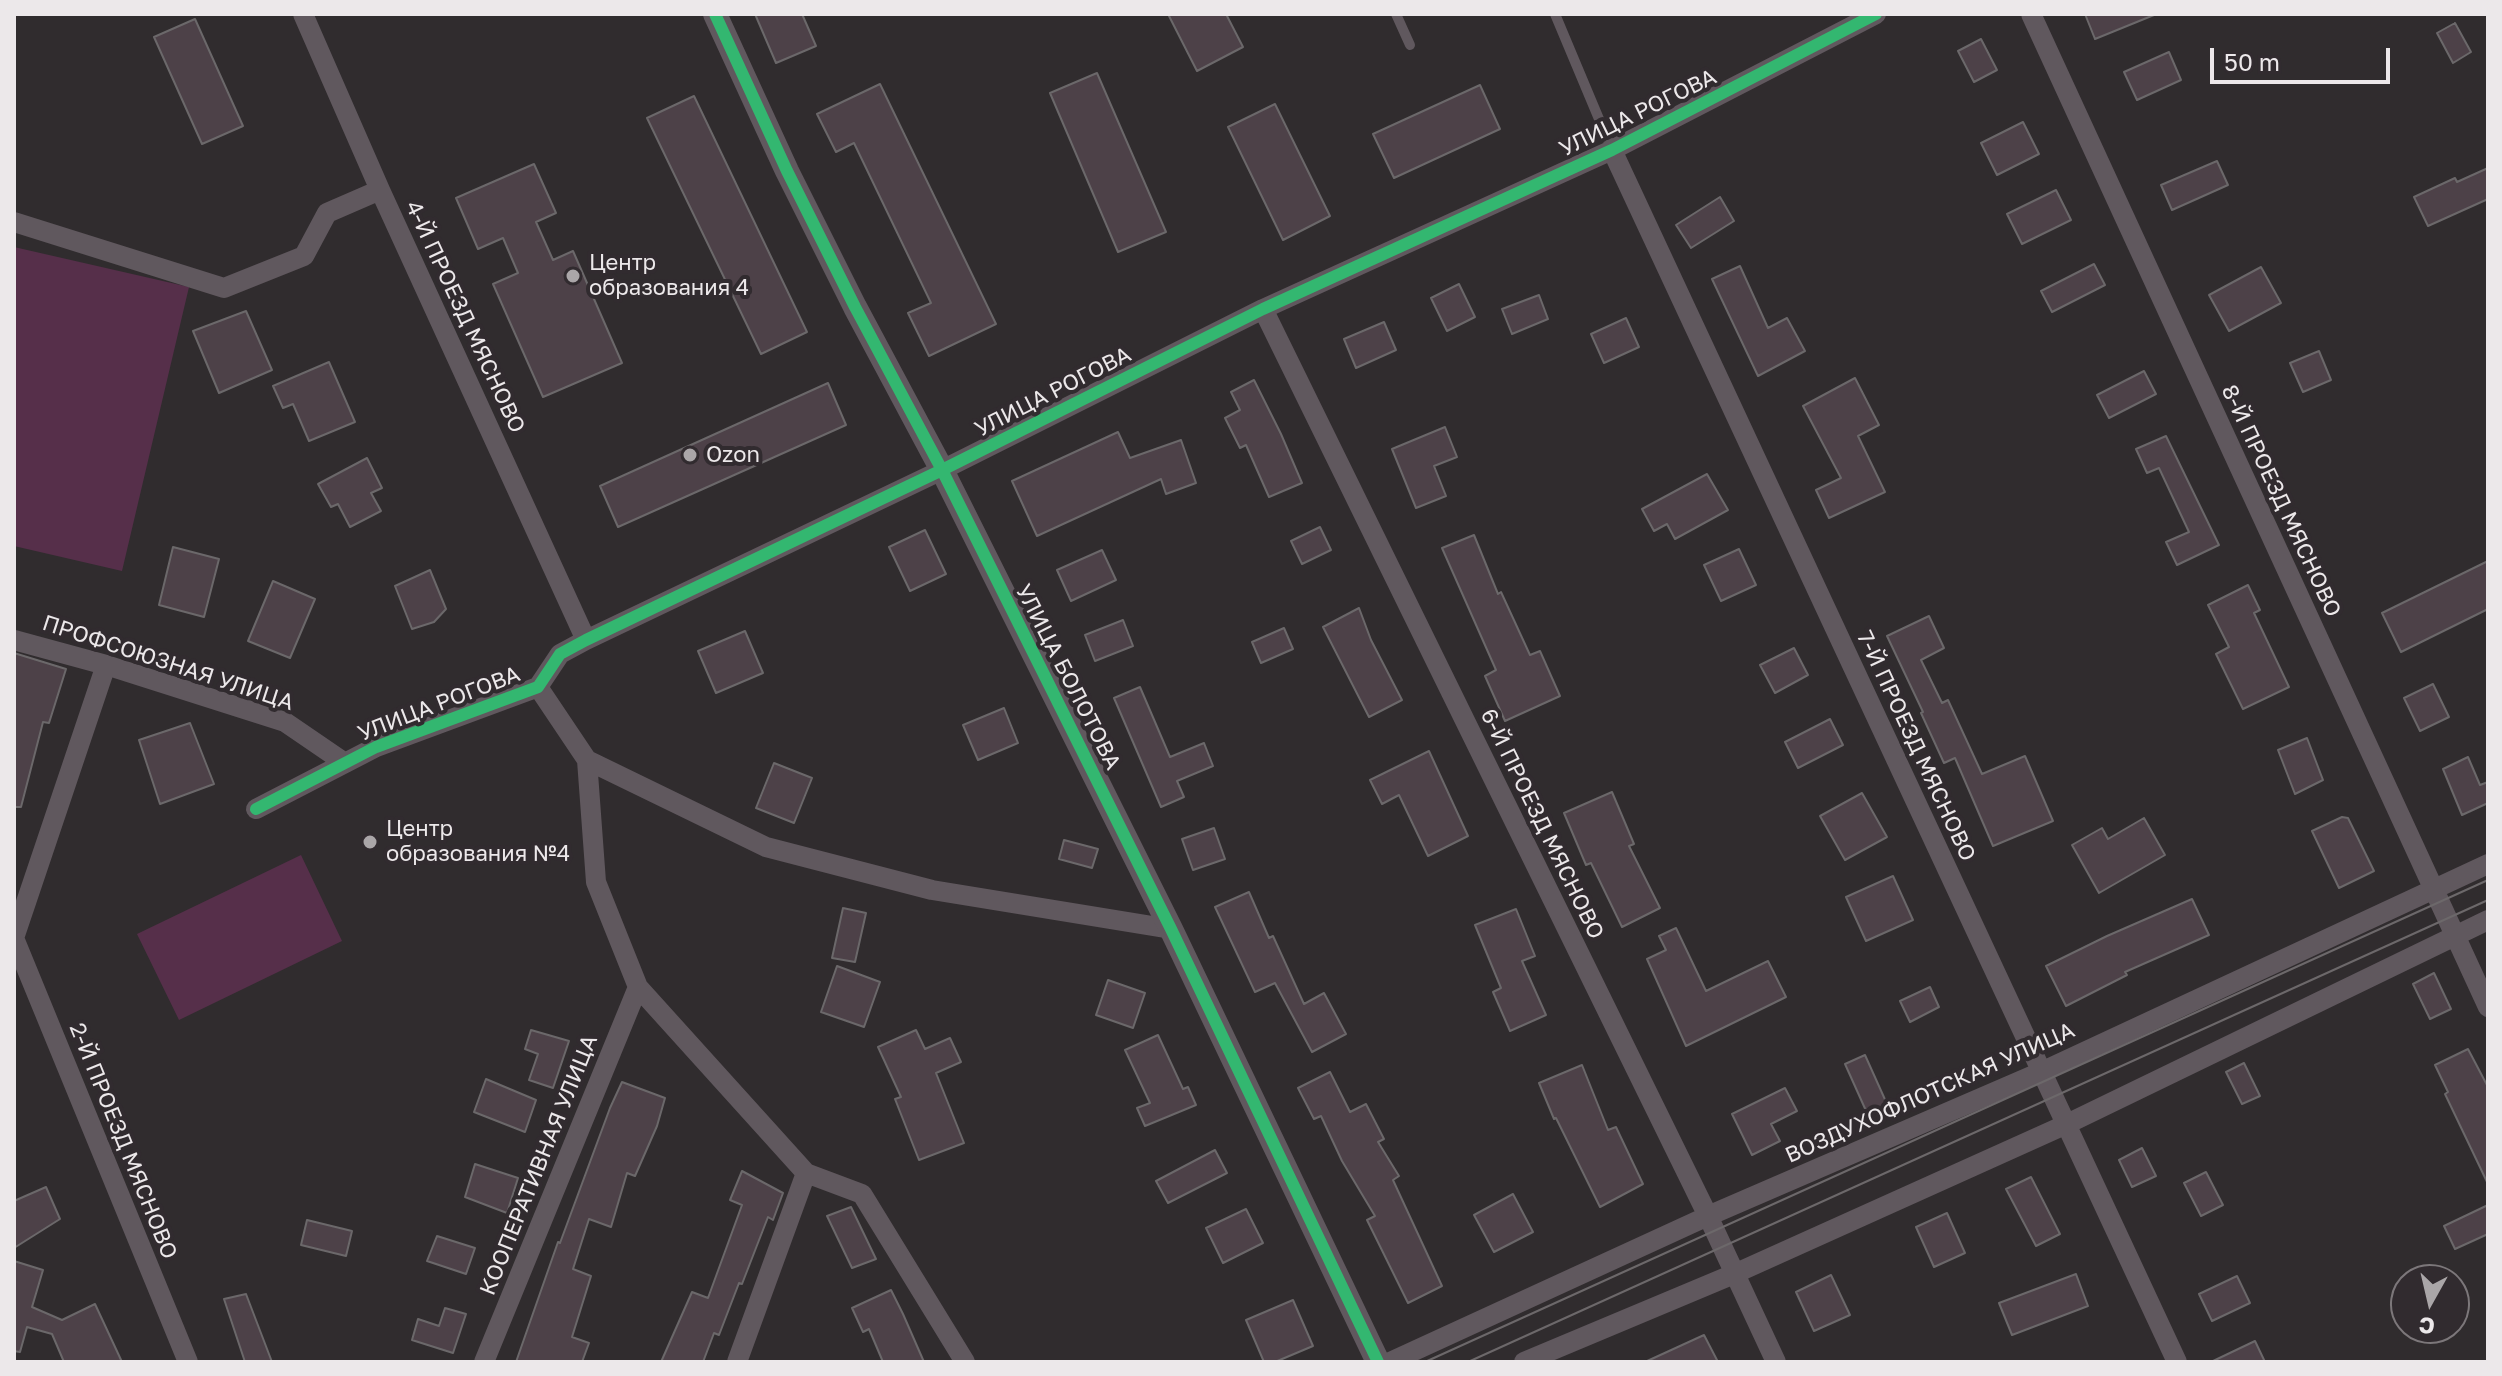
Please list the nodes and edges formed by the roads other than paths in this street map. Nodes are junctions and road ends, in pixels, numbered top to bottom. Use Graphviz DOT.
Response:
graph roads {
  1 [pos="303,14"];
  2 [pos="715,14"];
  3 [pos="1396,14"];
  4 [pos="1555,14"];
  5 [pos="1876,14"];
  6 [pos="2031,14"];
  7 [pos="1410,45"];
  8 [pos="1612,150"];
  9 [pos="380,190"];
  10 [pos="14,222"];
  11 [pos="1263,309"];
  12 [pos="942,470"];
  13 [pos="14,640"];
  14 [pos="586,640"];
  15 [pos="106,665"];
  16 [pos="538,687"];
  17 [pos="587,760"];
  18 [pos="345,763"];
  19 [pos="256,809"];
  20 [pos="2488,864"];
  21 [pos="2432,889"];
  22 [pos="2488,920"];
  23 [pos="1171,929"];
  24 [pos="2454,935"];
  25 [pos="14,938"];
  26 [pos="638,987"];
  27 [pos="2488,1007"];
  28 [pos="2041,1072"];
  29 [pos="2067,1124"];
  30 [pos="806,1173"];
  31 [pos="1708,1216"];
  32 [pos="1734,1274"];
  33 [pos="188,1362"];
  34 [pos="484,1362"];
  35 [pos="737,1362"];
  36 [pos="965,1362"];
  37 [pos="1378,1362"];
  38 [pos="1390,1362"];
  39 [pos="1524,1362"];
  40 [pos="1776,1362"];
  41 [pos="2177,1362"];
  1 -- 9 [label="street, 4-Й ПРОЕЗД МЯСНОВО"];
  2 -- 12 [label="street, УЛИЦА БОЛОТОВА"];
  3 -- 7 [label="lane"];
  4 -- 8 [label="lane"];
  5 -- 8 [label="street, УЛИЦА РОГОВА"];
  6 -- 21 [label="street, 8-Й ПРОЕЗД МЯСНОВО"];
  8 -- 11 [label="street, УЛИЦА РОГОВА"];
  8 -- 28 [label="street, 7-Й ПРОЕЗД МЯСНОВО"];
  9 -- 10 [label="street"];
  9 -- 14 [label="street, 4-Й ПРОЕЗД МЯСНОВО"];
  11 -- 12 [label="street, УЛИЦА РОГОВА"];
  11 -- 31 [label="street, 6-Й ПРОЕЗД МЯСНОВО"];
  12 -- 14 [label="street, УЛИЦА РОГОВА"];
  12 -- 23 [label="street, УЛИЦА БОЛОТОВА"];
  13 -- 15 [label="street, ПРОФСОЮЗНАЯ УЛИЦА"];
  14 -- 16 [label="street, УЛИЦА РОГОВА"];
  15 -- 18 [label="street, ПРОФСОЮЗНАЯ УЛИЦА"];
  15 -- 25 [label="street"];
  16 -- 17 [label="street"];
  16 -- 18 [label="street, УЛИЦА РОГОВА"];
  17 -- 23 [label="street"];
  17 -- 26 [label="street"];
  18 -- 19 [label="street, УЛИЦА РОГОВА"];
  20 -- 21 [label="street, ВОЗДУХОФЛОТСКАЯ УЛИЦА"];
  21 -- 24 [label="street, 8-Й ПРОЕЗД МЯСНОВО"];
  21 -- 28 [label="street, ВОЗДУХОФЛОТСКАЯ УЛИЦА"];
  22 -- 24 [label="street"];
  23 -- 37 [label="street, УЛИЦА БОЛОТОВА"];
  24 -- 27 [label="street, 8-Й ПРОЕЗД МЯСНОВО"];
  24 -- 29 [label="street"];
  25 -- 33 [label="street, 2-Й ПРОЕЗД МЯСНОВО"];
  26 -- 30 [label="street"];
  26 -- 34 [label="street, КООПЕРАТИВНАЯ УЛИЦА"];
  28 -- 29 [label="street, 7-Й ПРОЕЗД МЯСНОВО"];
  28 -- 31 [label="street, ВОЗДУХОФЛОТСКАЯ УЛИЦА"];
  29 -- 32 [label="street"];
  29 -- 41 [label="street, 7-Й ПРОЕЗД МЯСНОВО"];
  30 -- 35 [label="street"];
  30 -- 36 [label="street"];
  31 -- 32 [label="street, 6-Й ПРОЕЗД МЯСНОВО"];
  31 -- 38 [label="street, ВОЗДУХОФЛОТСКАЯ УЛИЦА"];
  32 -- 39 [label="street"];
  32 -- 40 [label="street, 6-Й ПРОЕЗД МЯСНОВО"];
}
